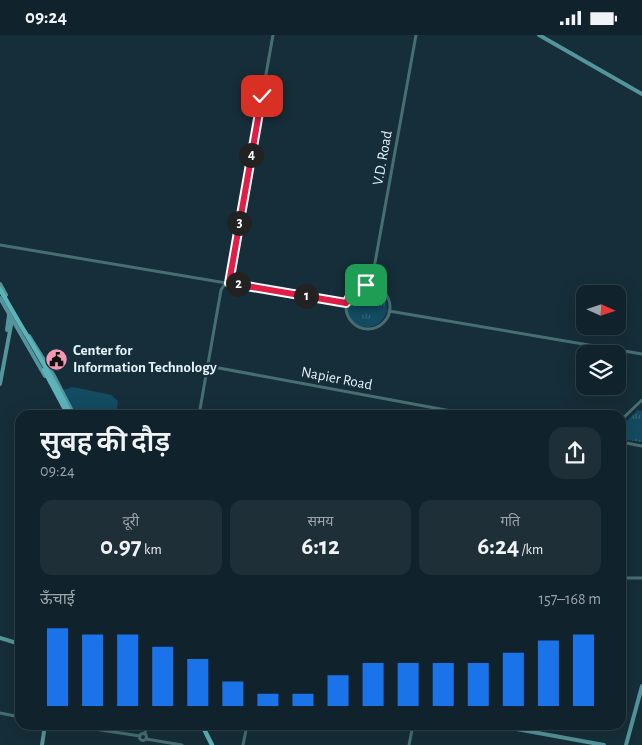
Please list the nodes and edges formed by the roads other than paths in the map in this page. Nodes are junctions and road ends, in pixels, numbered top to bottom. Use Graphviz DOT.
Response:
graph roads {
  1 [pos="273,35"];
  2 [pos="416,35"];
  3 [pos="539,35"];
  4 [pos="642,94"];
  5 [pos="0,245"];
  6 [pos="228,282"];
  7 [pos="0,284"];
  8 [pos="371,285"];
  9 [pos="0,289"];
  10 [pos="0,293"];
  11 [pos="0,298"];
  12 [pos="346,303"];
  13 [pos="2,307"];
  14 [pos="13,308"];
  15 [pos="389,311"];
  16 [pos="9,315"];
  17 [pos="12,320"];
  18 [pos="642,354"];
  19 [pos="208,366"];
  20 [pos="0,369"];
  21 [pos="0,383"];
  22 [pos="642,400"];
  23 [pos="67,410"];
  24 [pos="67,410"];
  25 [pos="68,410"];
  26 [pos="68,410"];
  27 [pos="200,410"];
  28 [pos="441,410"];
  29 [pos="626,415"];
  30 [pos="626,443"];
  31 [pos="642,446"];
  32 [pos="626,578"];
  33 [pos="642,578"];
  34 [pos="0,638"];
  35 [pos="15,641"];
  36 [pos="642,686"];
  37 [pos="0,713"];
  38 [pos="15,716"];
  39 [pos="43,730"];
  40 [pos="101,730"];
  41 [pos="145,730"];
  42 [pos="206,730"];
  43 [pos="246,730"];
  44 [pos="411,730"];
  45 [pos="522,730"];
  46 [pos="145,734"];
  47 [pos="140,736"];
  48 [pos="144,741"];
  49 [pos="40,745"];
  50 [pos="182,745"];
  51 [pos="213,745"];
  52 [pos="243,745"];
  53 [pos="409,745"];
  54 [pos="604,745"];
  55 [pos="626,745"];
  1 -- 6 [label="street"];
  2 -- 8 [label="street, V.D. Road"];
  3 -- 4 [label="main road"];
  5 -- 6 [label="street"];
  6 -- 12 [label="street"];
  6 -- 19 [label="street"];
  7 -- 14 [label="main road"];
  8 -- 12 [label="street"];
  8 -- 15 [label="street"];
  9 -- 26 [label="main road, bridge"];
  10 -- 23 [label="main road, bridge"];
  11 -- 13 [label="main road"];
  12 -- 15 [label="street"];
  13 -- 14 [label="main road"];
  13 -- 16 [label="main road"];
  14 -- 25 [label="main road"];
  15 -- 18 [label="street"];
  16 -- 17 [label="main road"];
  16 -- 20 [label="main road"];
  17 -- 21 [label="main road"];
  17 -- 24 [label="main road"];
  19 -- 27 [label="street"];
  19 -- 28 [label="street, Napier Road"];
  22 -- 29 [label="street"];
  30 -- 31 [label="street"];
  32 -- 33 [label="street"];
  34 -- 35 [label="main road"];
  36 -- 55 [label="main road"];
  37 -- 38 [label="street"];
  39 -- 49 [label="main road"];
  40 -- 47 [label="street"];
  41 -- 46 [label="street"];
  42 -- 51 [label="main road"];
  43 -- 52 [label="street"];
  44 -- 53 [label="street"];
  45 -- 54 [label="main road"];
  46 -- 47 [label="street"];
  46 -- 48 [label="street"];
  47 -- 48 [label="street"];
  48 -- 50 [label="street"];
}
